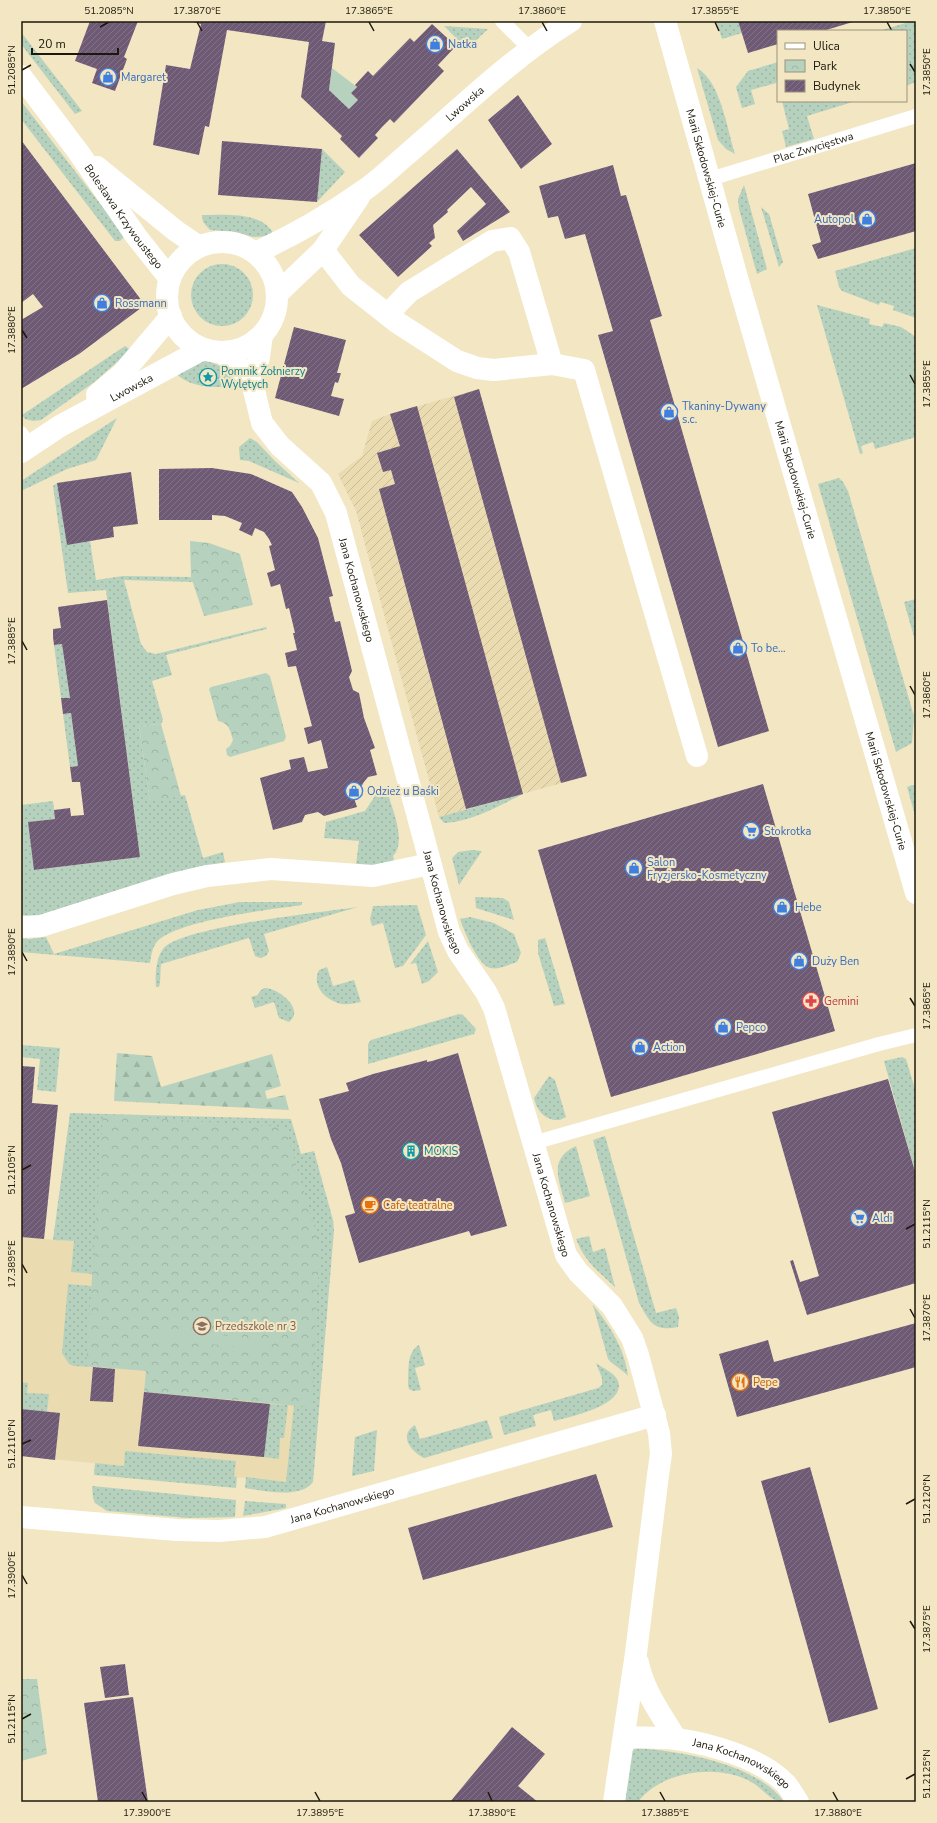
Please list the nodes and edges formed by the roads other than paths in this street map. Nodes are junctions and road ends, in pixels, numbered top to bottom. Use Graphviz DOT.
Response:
graph roads {
  1 [pos="502,21"];
  2 [pos="571,21"];
  3 [pos="665,21"];
  4 [pos="530,49"];
  5 [pos="21,76"];
  6 [pos="916,116"];
  7 [pos="79,153"];
  8 [pos="710,179"];
  9 [pos="363,191"];
  10 [pos="198,246"];
  11 [pos="323,250"];
  12 [pos="255,253"];
  13 [pos="170,279"];
  14 [pos="277,294"];
  15 [pos="388,314"];
  16 [pos="171,316"];
  17 [pos="262,335"];
  18 [pos="212,351"];
  19 [pos="552,364"];
  20 [pos="252,382"];
  21 [pos="60,426"];
  22 [pos="24,444"];
  23 [pos="697,756"];
  24 [pos="430,864"];
  25 [pos="916,892"];
  26 [pos="21,927"];
  27 [pos="916,1035"];
  28 [pos="533,1144"];
  29 [pos="654,1415"];
  30 [pos="21,1517"];
  31 [pos="636,1654"];
  32 [pos="624,1737"];
  33 [pos="676,1739"];
  34 [pos="614,1802"];
  35 [pos="798,1802"];
  1 -- 4 [label="lane"];
  2 -- 4 [label="street, Lwowska"];
  3 -- 8 [label="street, Marii Skłodowskiej-Curie"];
  4 -- 9 [label="street, Lwowska"];
  5 -- 7 [label="street, Bolesława Krzywoustego"];
  6 -- 8 [label="lane, Plac Zwycięstwa"];
  7 -- 10 [label="street, Bolesława Krzywoustego"];
  7 -- 13 [label="street, Bolesława Krzywoustego"];
  8 -- 25 [label="street, Marii Skłodowskiej-Curie"];
  9 -- 11 [label="street, Lwowska"];
  9 -- 12 [label="street, Lwowska"];
  10 -- 12 [label="street"];
  10 -- 13 [label="street"];
  11 -- 14 [label="street, Lwowska"];
  11 -- 15 [label="street"];
  12 -- 14 [label="street"];
  13 -- 16 [label="street"];
  14 -- 17 [label="street"];
  15 -- 19 [label="street"];
  15 -- 19 [label="street"];
  16 -- 18 [label="street"];
  16 -- 21 [label="street, Lwowska"];
  17 -- 18 [label="street"];
  17 -- 20 [label="street, Jana Kochanowskiego"];
  18 -- 20 [label="street, Jana Kochanowskiego"];
  18 -- 21 [label="street, Lwowska"];
  19 -- 23 [label="street"];
  20 -- 24 [label="street, Jana Kochanowskiego"];
  21 -- 22 [label="street, Lwowska"];
  24 -- 26 [label="street"];
  24 -- 28 [label="street, Jana Kochanowskiego"];
  27 -- 28 [label="lane"];
  28 -- 29 [label="street, Jana Kochanowskiego"];
  29 -- 30 [label="street, Jana Kochanowskiego"];
  29 -- 31 [label="street, Jana Kochanowskiego"];
  31 -- 32 [label="street, Jana Kochanowskiego"];
  31 -- 33 [label="street, Jana Kochanowskiego"];
  32 -- 33 [label="street, Jana Kochanowskiego"];
  32 -- 34 [label="street, Jana Kochanowskiego"];
  33 -- 35 [label="street, Jana Kochanowskiego"];
}
